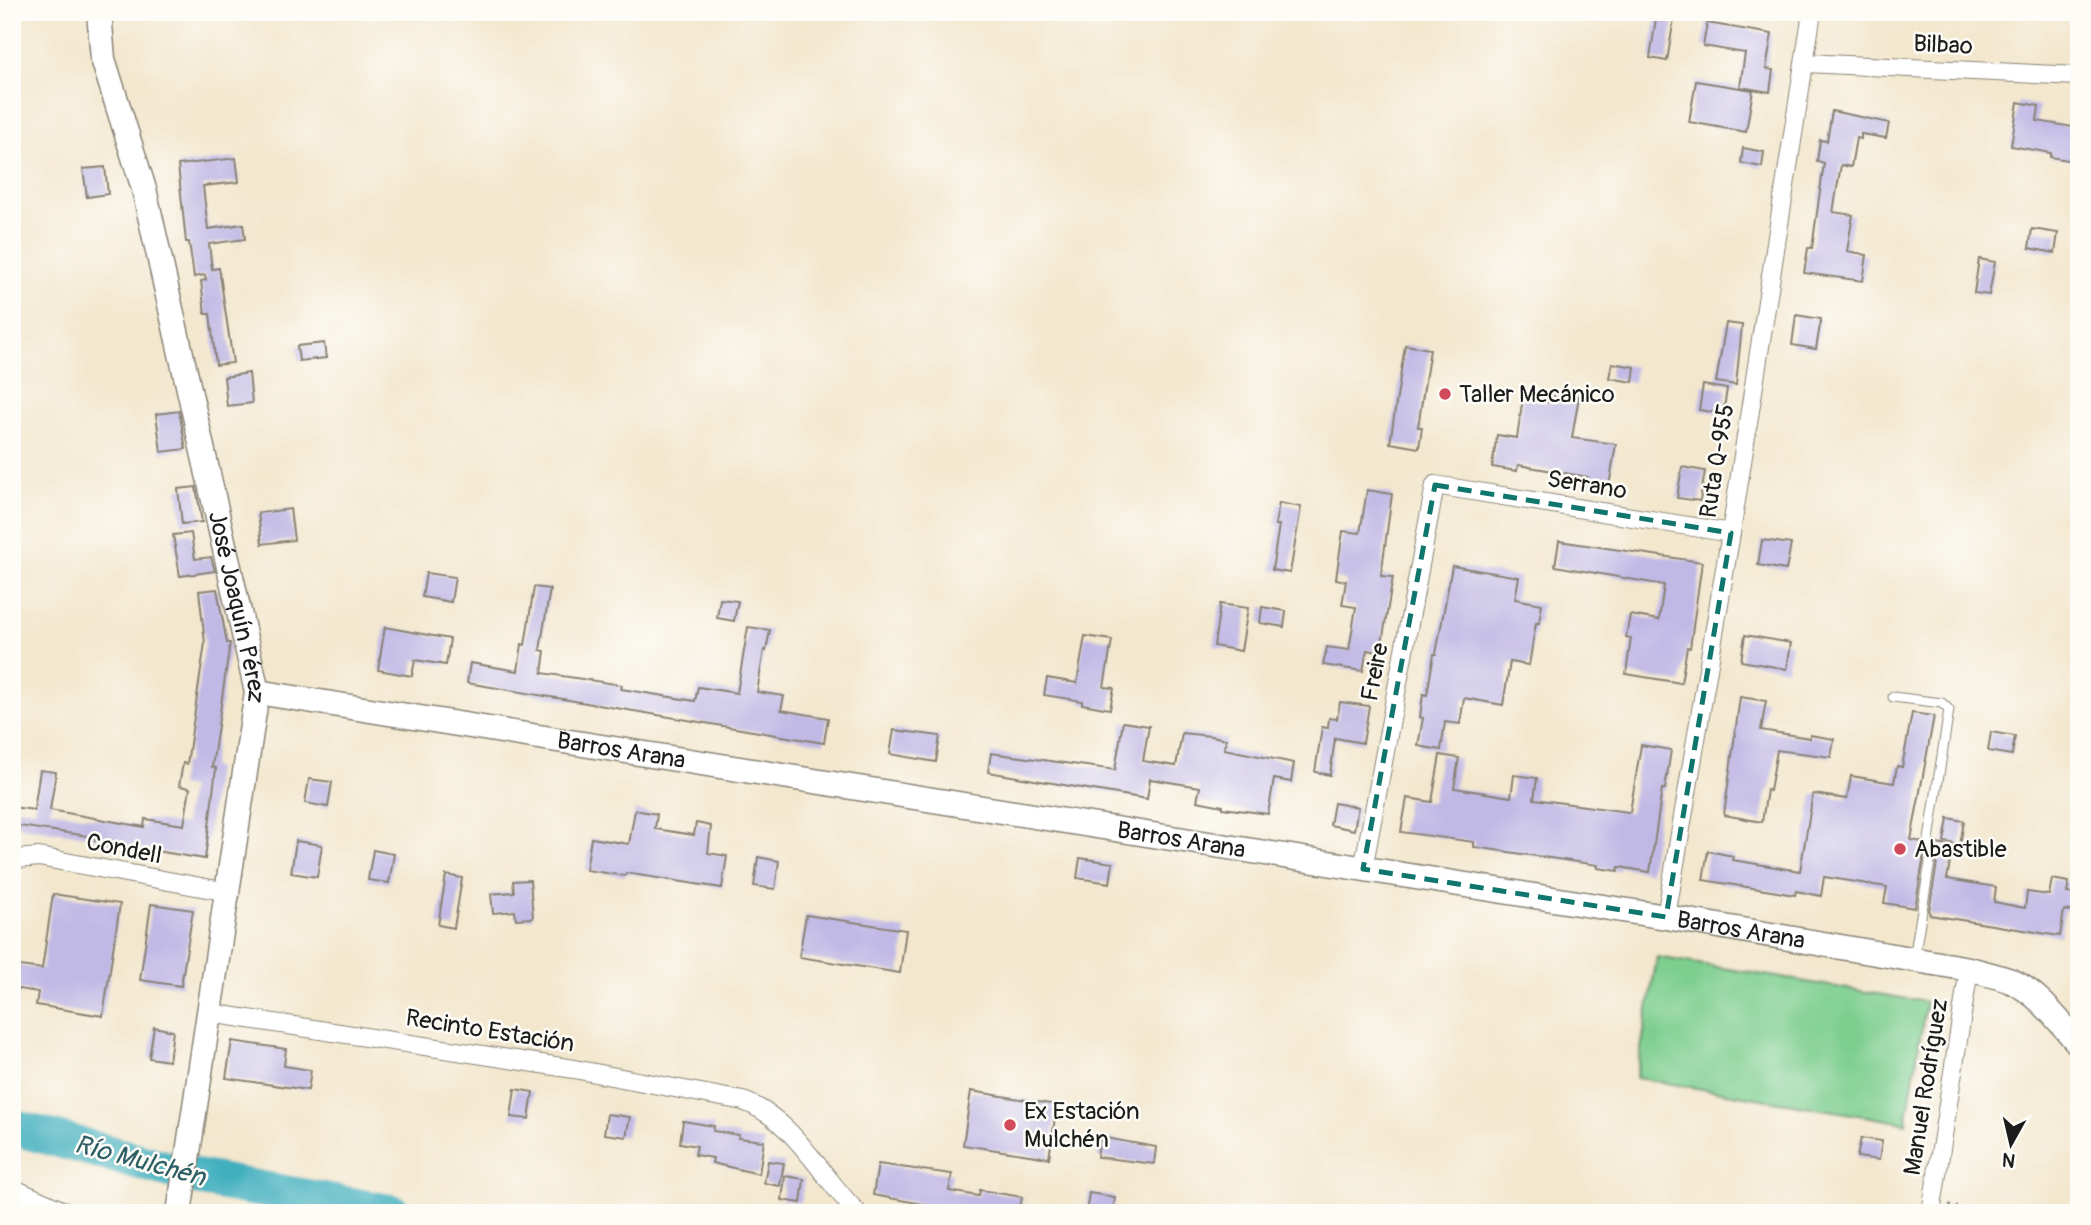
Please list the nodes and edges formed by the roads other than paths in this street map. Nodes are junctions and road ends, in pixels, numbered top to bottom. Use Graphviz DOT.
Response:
graph roads {
  1 [pos="99,12"];
  2 [pos="1812,12"];
  3 [pos="1805,63"];
  4 [pos="2079,76"];
  5 [pos="1435,485"];
  6 [pos="1731,533"];
  7 [pos="257,692"];
  8 [pos="1893,697"];
  9 [pos="12,863"];
  10 [pos="1363,869"];
  11 [pos="228,892"];
  12 [pos="1666,918"];
  13 [pos="1914,960"];
  14 [pos="1969,969"];
  15 [pos="210,1013"];
  16 [pos="2079,1044"];
  17 [pos="12,1188"];
  18 [pos="1932,1206"];
  19 [pos="68,1213"];
  20 [pos="179,1213"];
  21 [pos="858,1213"];
  1 -- 7 [label="main road, José Joaquín Pérez"];
  2 -- 3 [label="street, Ruta Q-955"];
  3 -- 4 [label="street, Bilbao"];
  3 -- 6 [label="street, Ruta Q-955"];
  5 -- 6 [label="street, Serrano"];
  5 -- 10 [label="street, Freire"];
  6 -- 12 [label="street, Ruta Q-955"];
  7 -- 10 [label="main road, Barros Arana"];
  7 -- 11 [label="main road, José Joaquín Pérez"];
  8 -- 13 [label="lane"];
  9 -- 11 [label="street, Condell"];
  10 -- 12 [label="main road, Barros Arana"];
  11 -- 15 [label="main road, José Joaquín Pérez"];
  12 -- 13 [label="main road, Barros Arana"];
  13 -- 14 [label="main road, Barros Arana"];
  14 -- 16 [label="main road, Barros Arana"];
  14 -- 18 [label="street, Manuel Rodríguez"];
  15 -- 20 [label="main road, José Joaquín Pérez"];
  15 -- 21 [label="street, Recinto Estación"];
  17 -- 19 [label="street"];
}
